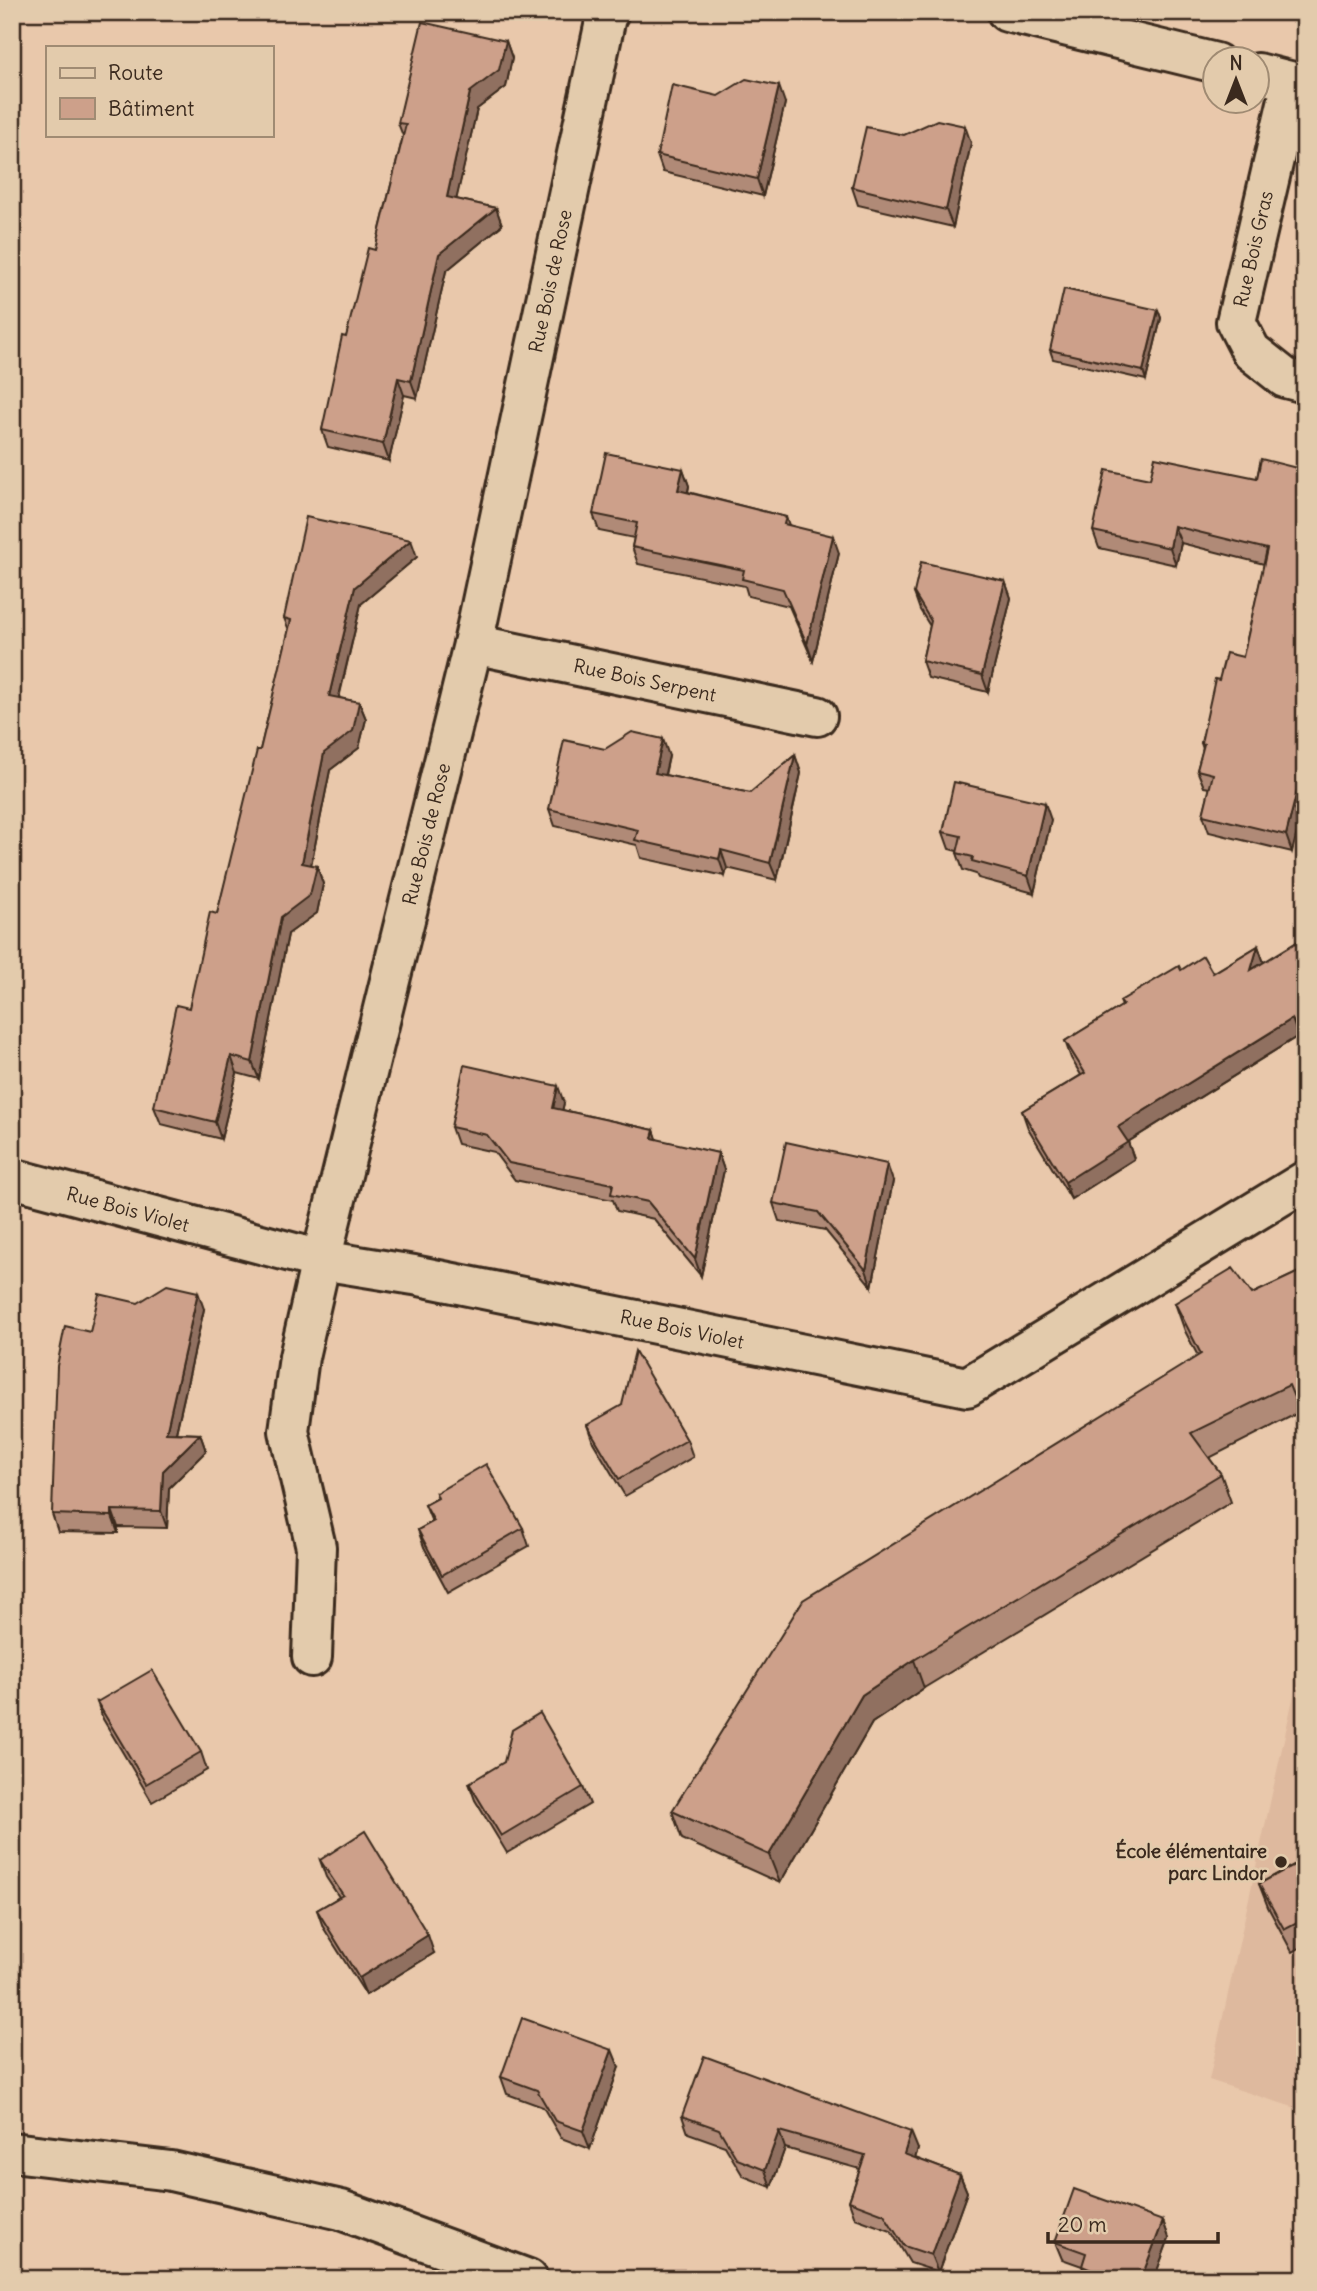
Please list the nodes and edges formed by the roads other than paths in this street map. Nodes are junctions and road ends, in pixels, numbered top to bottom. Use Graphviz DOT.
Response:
graph roads {
  1 [pos="609,12"];
  2 [pos="1007,12"];
  3 [pos="1202,60"];
  4 [pos="1285,80"];
  5 [pos="1305,383"];
  6 [pos="473,644"];
  7 [pos="817,716"];
  8 [pos="12,1178"];
  9 [pos="1305,1181"];
  10 [pos="321,1260"];
  11 [pos="312,1657"];
  12 [pos="12,2152"];
  13 [pos="528,2279"];
  1 -- 6 [label="street, Rue Bois de Rose"];
  2 -- 3 [label="street"];
  4 -- 5 [label="street, Rue Bois Gras"];
  6 -- 7 [label="street, Rue Bois Serpent"];
  6 -- 10 [label="street, Rue Bois de Rose"];
  8 -- 10 [label="street, Rue Bois Violet"];
  9 -- 10 [label="street, Rue Bois Violet"];
  10 -- 11 [label="street, Rue Bois de Rose"];
  12 -- 13 [label="street"];
}
